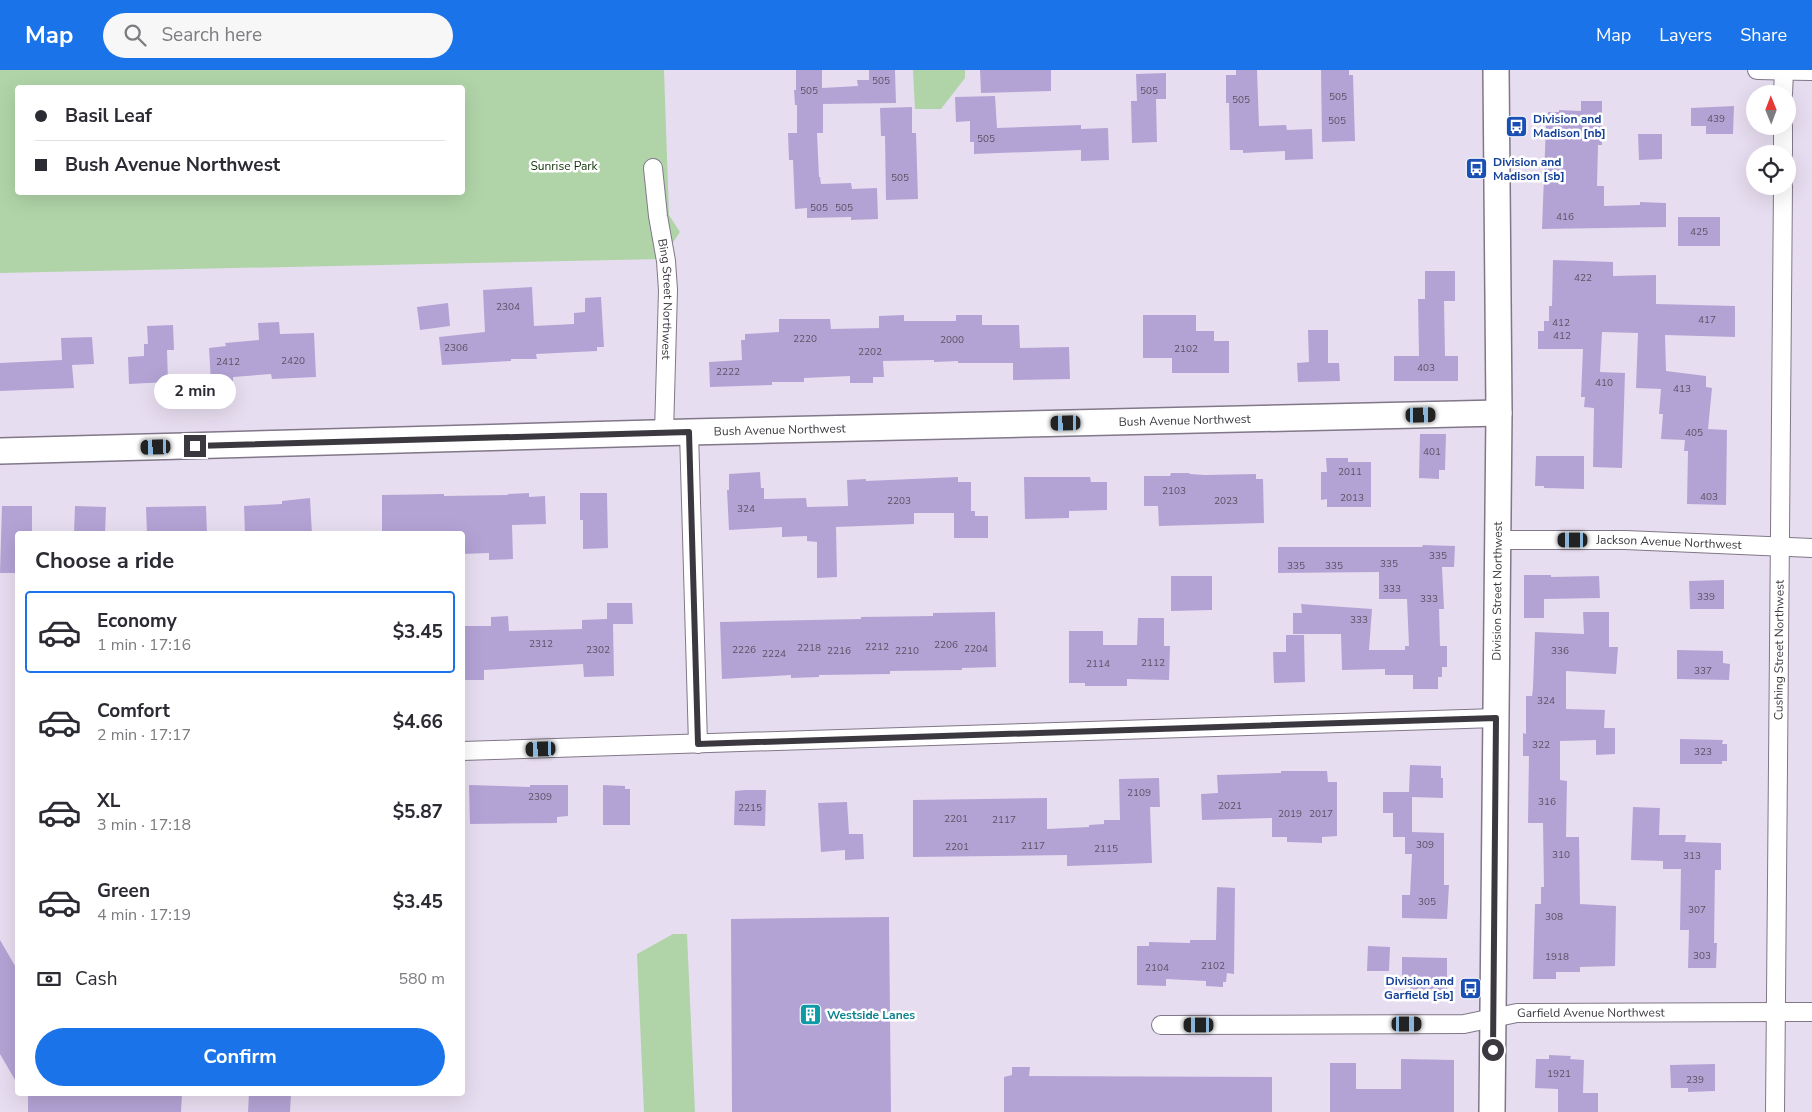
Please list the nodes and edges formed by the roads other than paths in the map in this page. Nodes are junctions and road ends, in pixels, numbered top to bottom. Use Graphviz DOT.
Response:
graph roads {
  1 [pos="1496,70"];
  2 [pos="1757,70"];
  3 [pos="1784,71"];
  4 [pos="1812,71"];
  5 [pos="1783,85"];
  6 [pos="653,168"];
  7 [pos="1783,195"];
  8 [pos="1499,413"];
  9 [pos="689,432"];
  10 [pos="664,433"];
  11 [pos="0,451"];
  12 [pos="1497,540"];
  13 [pos="1780,546"];
  14 [pos="1812,548"];
  15 [pos="1496,718"];
  16 [pos="698,744"];
  17 [pos="465,752"];
  18 [pos="1776,1012"];
  19 [pos="1812,1012"];
  20 [pos="1493,1018"];
  21 [pos="1161,1025"];
  22 [pos="1492,1112"];
  23 [pos="1775,1112"];
  1 -- 8 [label="street, Division Street Northwest"];
  2 -- 3 [label="street"];
  3 -- 4 [label="street"];
  3 -- 5 [label="street"];
  6 -- 10 [label="street, Bing Street Northwest"];
  7 -- 13 [label="street, Cushing Street Northwest"];
  8 -- 9 [label="street, Bush Avenue Northwest"];
  8 -- 12 [label="street, Division Street Northwest"];
  9 -- 10 [label="street, Bush Avenue Northwest"];
  9 -- 16 [label="street"];
  10 -- 11 [label="street, Bush Avenue Northwest"];
  12 -- 13 [label="street, Jackson Avenue Northwest"];
  12 -- 15 [label="street, Division Street Northwest"];
  13 -- 14 [label="street, Jackson Avenue Northwest"];
  13 -- 18 [label="street, Cushing Street Northwest"];
  15 -- 16 [label="street"];
  15 -- 20 [label="street, Division Street Northwest"];
  16 -- 17 [label="street"];
  18 -- 19 [label="street, Garfield Avenue Northwest"];
  18 -- 20 [label="street, Garfield Avenue Northwest"];
  18 -- 23 [label="street, Cushing Street Northwest"];
  20 -- 21 [label="street, Garfield Avenue Northwest"];
  20 -- 22 [label="street, Division Street Northwest"];
}
